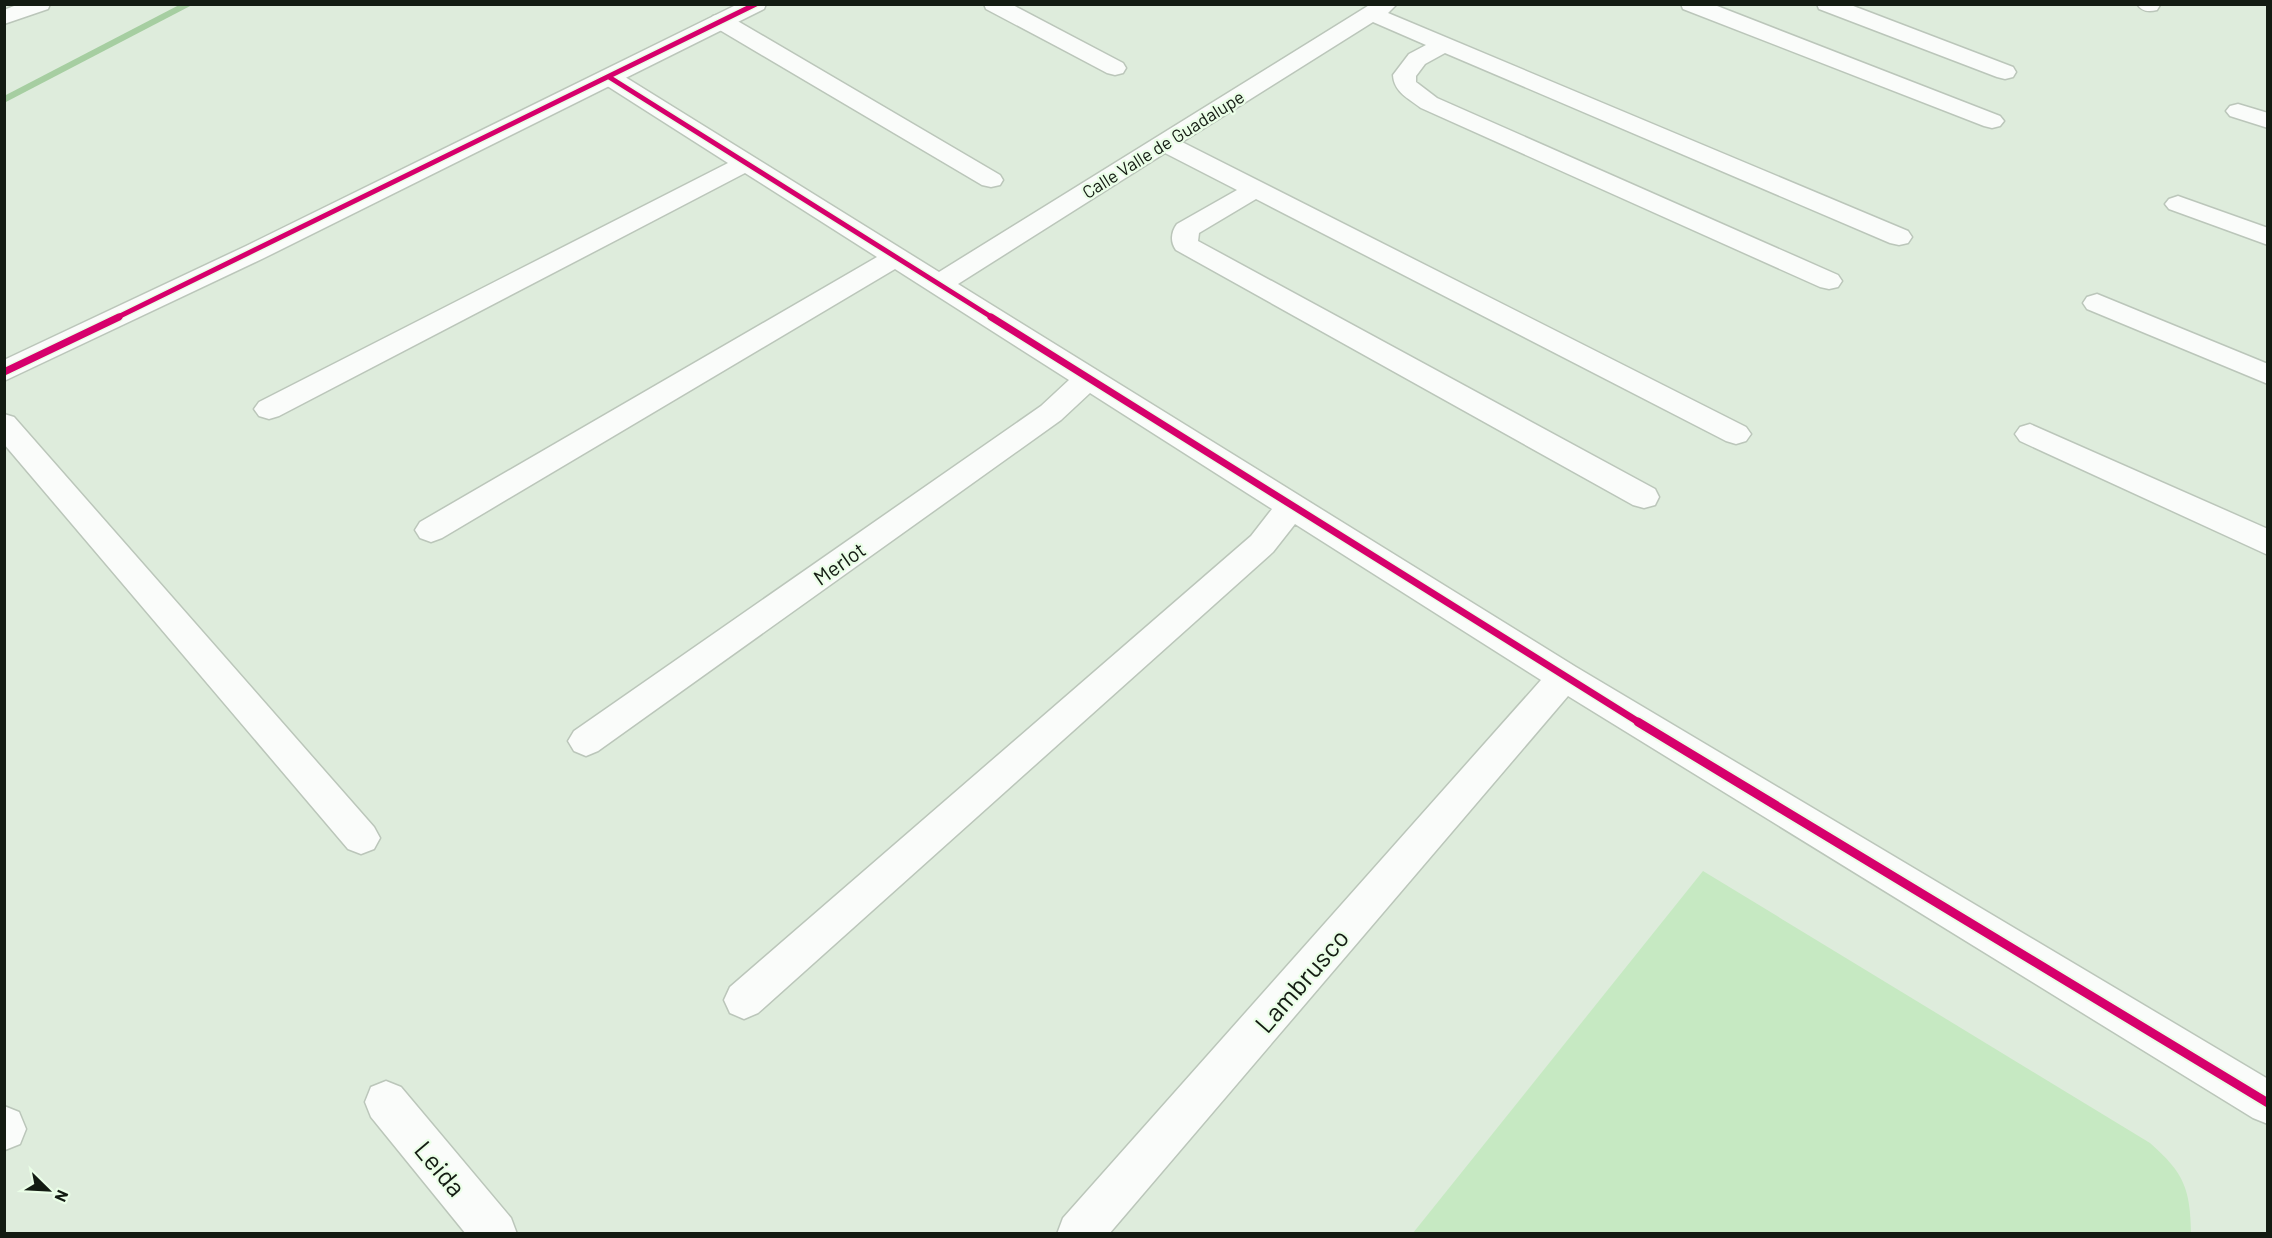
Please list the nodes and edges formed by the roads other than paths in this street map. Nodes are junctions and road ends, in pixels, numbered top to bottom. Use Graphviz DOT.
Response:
graph roads {
  1 [pos="40,4"];
  2 [pos="756,4"];
  3 [pos="994,4"];
  4 [pos="1691,4"];
  5 [pos="1827,4"];
  6 [pos="1380,9"];
  7 [pos="4,18"];
  8 [pos="722,21"];
  9 [pos="1444,45"];
  10 [pos="1114,68"];
  11 [pos="2005,72"];
  12 [pos="609,77"];
  13 [pos="2238,111"];
  14 [pos="1992,121"];
  15 [pos="2268,121"];
  16 [pos="1164,143"];
  17 [pos="746,163"];
  18 [pos="991,180"];
  19 [pos="1256,189"];
  20 [pos="2178,204"];
  21 [pos="1899,237"];
  22 [pos="2268,237"];
  23 [pos="896,257"];
  24 [pos="1828,281"];
  25 [pos="938,284"];
  26 [pos="2097,303"];
  27 [pos="4,372"];
  28 [pos="2268,375"];
  29 [pos="1088,378"];
  30 [pos="269,409"];
  31 [pos="4,424"];
  32 [pos="2030,434"];
  33 [pos="1736,435"];
  34 [pos="1644,497"];
  35 [pos="1292,506"];
  36 [pos="431,530"];
  37 [pos="2268,543"];
  38 [pos="1564,677"];
  39 [pos="586,741"];
  40 [pos="361,838"];
  41 [pos="744,1000"];
  42 [pos="386,1102"];
  43 [pos="2268,1103"];
  44 [pos="495,1233"];
  45 [pos="1079,1233"];
  1 -- 7 [label="street"];
  2 -- 8 [label="street"];
  3 -- 10 [label="street"];
  4 -- 14 [label="street"];
  5 -- 11 [label="street"];
  6 -- 9 [label="street"];
  6 -- 16 [label="street, Calle Valle de Guadalupe"];
  8 -- 12 [label="street"];
  8 -- 18 [label="street"];
  9 -- 21 [label="street"];
  9 -- 24 [label="street"];
  12 -- 17 [label="street"];
  12 -- 27 [label="street"];
  13 -- 15 [label="street"];
  16 -- 19 [label="street"];
  16 -- 25 [label="street, Calle Valle de Guadalupe"];
  17 -- 23 [label="street"];
  17 -- 30 [label="street"];
  19 -- 33 [label="street"];
  19 -- 34 [label="street"];
  20 -- 22 [label="street"];
  23 -- 25 [label="street"];
  23 -- 36 [label="street"];
  25 -- 29 [label="street"];
  26 -- 28 [label="street"];
  29 -- 35 [label="street"];
  29 -- 39 [label="street, Merlot"];
  31 -- 40 [label="street"];
  32 -- 37 [label="street"];
  35 -- 38 [label="street"];
  35 -- 41 [label="street"];
  38 -- 43 [label="street"];
  38 -- 45 [label="street, Lambrusco"];
  42 -- 44 [label="street, Leida"];
}
